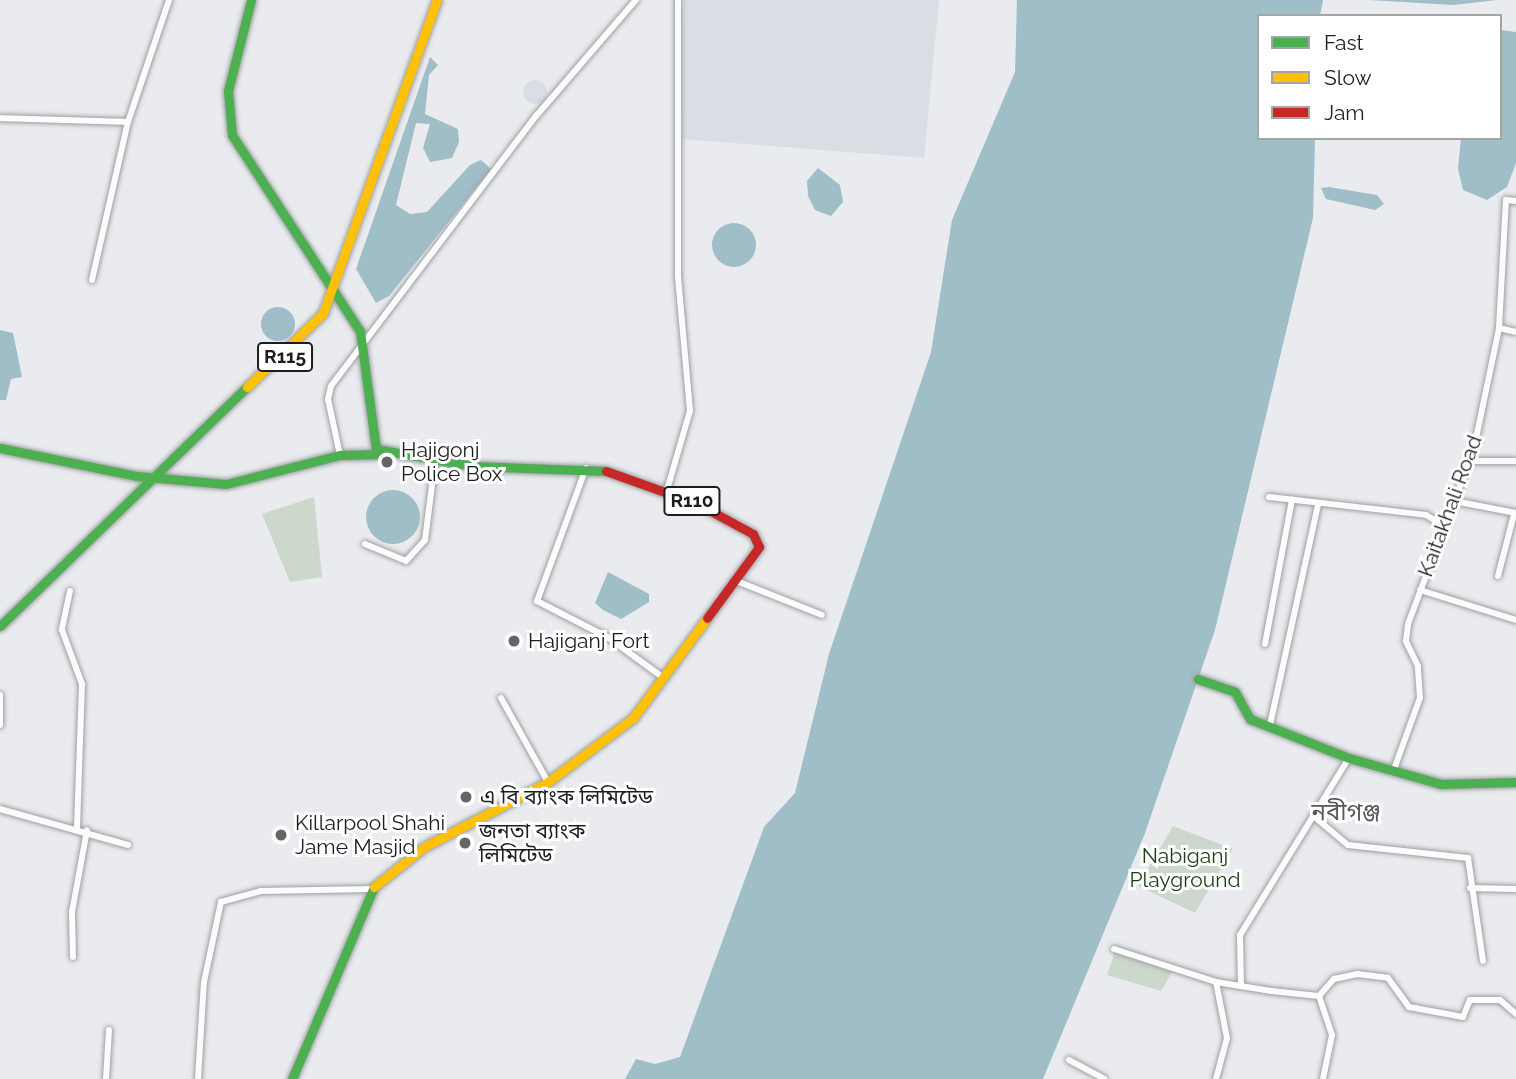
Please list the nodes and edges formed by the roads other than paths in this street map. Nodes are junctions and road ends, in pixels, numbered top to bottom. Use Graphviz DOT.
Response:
graph roads {
  1 [pos="169,0"];
  2 [pos="251,0"];
  3 [pos="437,0"];
  4 [pos="636,0"];
  5 [pos="678,0"];
  6 [pos="0,118"];
  7 [pos="128,122"];
  8 [pos="1516,201"];
  9 [pos="92,280"];
  10 [pos="337,287"];
  11 [pos="1499,328"];
  12 [pos="1516,332"];
  13 [pos="363,342"];
  14 [pos="0,448"];
  15 [pos="385,454"];
  16 [pos="340,455"];
  17 [pos="1469,461"];
  18 [pos="1516,461"];
  19 [pos="435,462"];
  20 [pos="586,466"];
  21 [pos="153,478"];
  22 [pos="667,490"];
  23 [pos="1269,497"];
  24 [pos="1292,500"];
  25 [pos="1454,501"];
  26 [pos="1318,504"];
  27 [pos="1515,514"];
  28 [pos="1444,526"];
  29 [pos="365,544"];
  30 [pos="1498,576"];
  31 [pos="739,582"];
  32 [pos="1420,590"];
  33 [pos="70,591"];
  34 [pos="822,615"];
  35 [pos="1516,620"];
  36 [pos="0,626"];
  37 [pos="1265,643"];
  38 [pos="665,679"];
  39 [pos="1198,679"];
  40 [pos="0,695"];
  41 [pos="501,698"];
  42 [pos="0,725"];
  43 [pos="1270,725"];
  44 [pos="1349,758"];
  45 [pos="1393,772"];
  46 [pos="548,782"];
  47 [pos="1516,782"];
  48 [pos="0,809"];
  49 [pos="1317,819"];
  50 [pos="77,827"];
  51 [pos="87,830"];
  52 [pos="128,845"];
  53 [pos="1471,888"];
  54 [pos="1516,888"];
  55 [pos="372,889"];
  56 [pos="1114,948"];
  57 [pos="73,957"];
  58 [pos="1483,961"];
  59 [pos="1216,982"];
  60 [pos="1241,986"];
  61 [pos="1320,996"];
  62 [pos="1516,1014"];
  63 [pos="109,1030"];
  64 [pos="1069,1060"];
  65 [pos="106,1079"];
  66 [pos="198,1079"];
  67 [pos="292,1079"];
  68 [pos="1104,1079"];
  69 [pos="1216,1079"];
  70 [pos="1323,1079"];
  1 -- 7 [label="street"];
  2 -- 10 [label="main road"];
  3 -- 10 [label="main road, R115"];
  4 -- 13 [label="street"];
  5 -- 22 [label="street"];
  6 -- 7 [label="street"];
  7 -- 9 [label="street"];
  8 -- 11 [label="street, Kaitakhali Road"];
  10 -- 13 [label="main road"];
  10 -- 21 [label="main road, R115"];
  11 -- 12 [label="street"];
  11 -- 17 [label="street, Kaitakhali Road"];
  13 -- 15 [label="main road"];
  13 -- 16 [label="street"];
  14 -- 21 [label="main road"];
  15 -- 16 [label="main road"];
  15 -- 19 [label="main road, R110"];
  16 -- 21 [label="main road"];
  17 -- 18 [label="street"];
  17 -- 25 [label="street, Kaitakhali Road"];
  19 -- 20 [label="main road, R110"];
  19 -- 29 [label="street"];
  20 -- 22 [label="main road, R110"];
  20 -- 38 [label="street"];
  21 -- 36 [label="main road, R115"];
  22 -- 31 [label="main road, R110"];
  23 -- 24 [label="street"];
  24 -- 26 [label="street"];
  24 -- 37 [label="street"];
  25 -- 27 [label="street"];
  25 -- 28 [label="street, Kaitakhali Road"];
  26 -- 28 [label="street"];
  26 -- 43 [label="street"];
  27 -- 30 [label="street"];
  28 -- 32 [label="street, Kaitakhali Road"];
  31 -- 34 [label="street"];
  31 -- 38 [label="main road, R110"];
  32 -- 35 [label="street"];
  32 -- 45 [label="street, Kaitakhali Road"];
  33 -- 50 [label="street"];
  38 -- 46 [label="main road, R110"];
  39 -- 43 [label="main road"];
  40 -- 42 [label="street"];
  41 -- 46 [label="street"];
  43 -- 44 [label="main road"];
  44 -- 45 [label="main road"];
  44 -- 49 [label="street"];
  45 -- 47 [label="main road"];
  46 -- 55 [label="main road, R110"];
  48 -- 50 [label="street"];
  49 -- 53 [label="street"];
  49 -- 60 [label="street"];
  50 -- 51 [label="street"];
  51 -- 52 [label="street"];
  51 -- 57 [label="street"];
  53 -- 54 [label="street"];
  53 -- 58 [label="street"];
  55 -- 66 [label="street"];
  55 -- 67 [label="main road, R110"];
  56 -- 59 [label="street"];
  59 -- 60 [label="street"];
  59 -- 69 [label="street"];
  60 -- 61 [label="street"];
  61 -- 62 [label="street"];
  61 -- 70 [label="street"];
  63 -- 65 [label="street"];
  64 -- 68 [label="street"];
}
